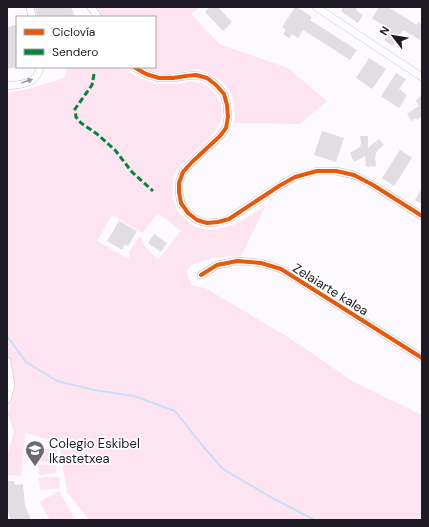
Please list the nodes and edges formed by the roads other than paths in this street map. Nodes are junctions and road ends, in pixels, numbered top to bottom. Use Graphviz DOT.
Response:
graph roads {
  1 [pos="91,7"];
  2 [pos="316,7"];
  3 [pos="97,16"];
  4 [pos="40,68"];
  5 [pos="136,68"];
  6 [pos="422,77"];
  7 [pos="7,86"];
  8 [pos="422,216"];
  9 [pos="201,275"];
  10 [pos="422,358"];
  11 [pos="7,362"];
  12 [pos="7,400"];
  1 -- 3 [label="street"];
  2 -- 6 [label="street"];
  7 -- 4 [label="street, one-way"];
  5 -- 8 [label="street"];
  9 -- 10 [label="street, Zelaiarte kalea"];
  11 -- 12 [label="street"];
}
